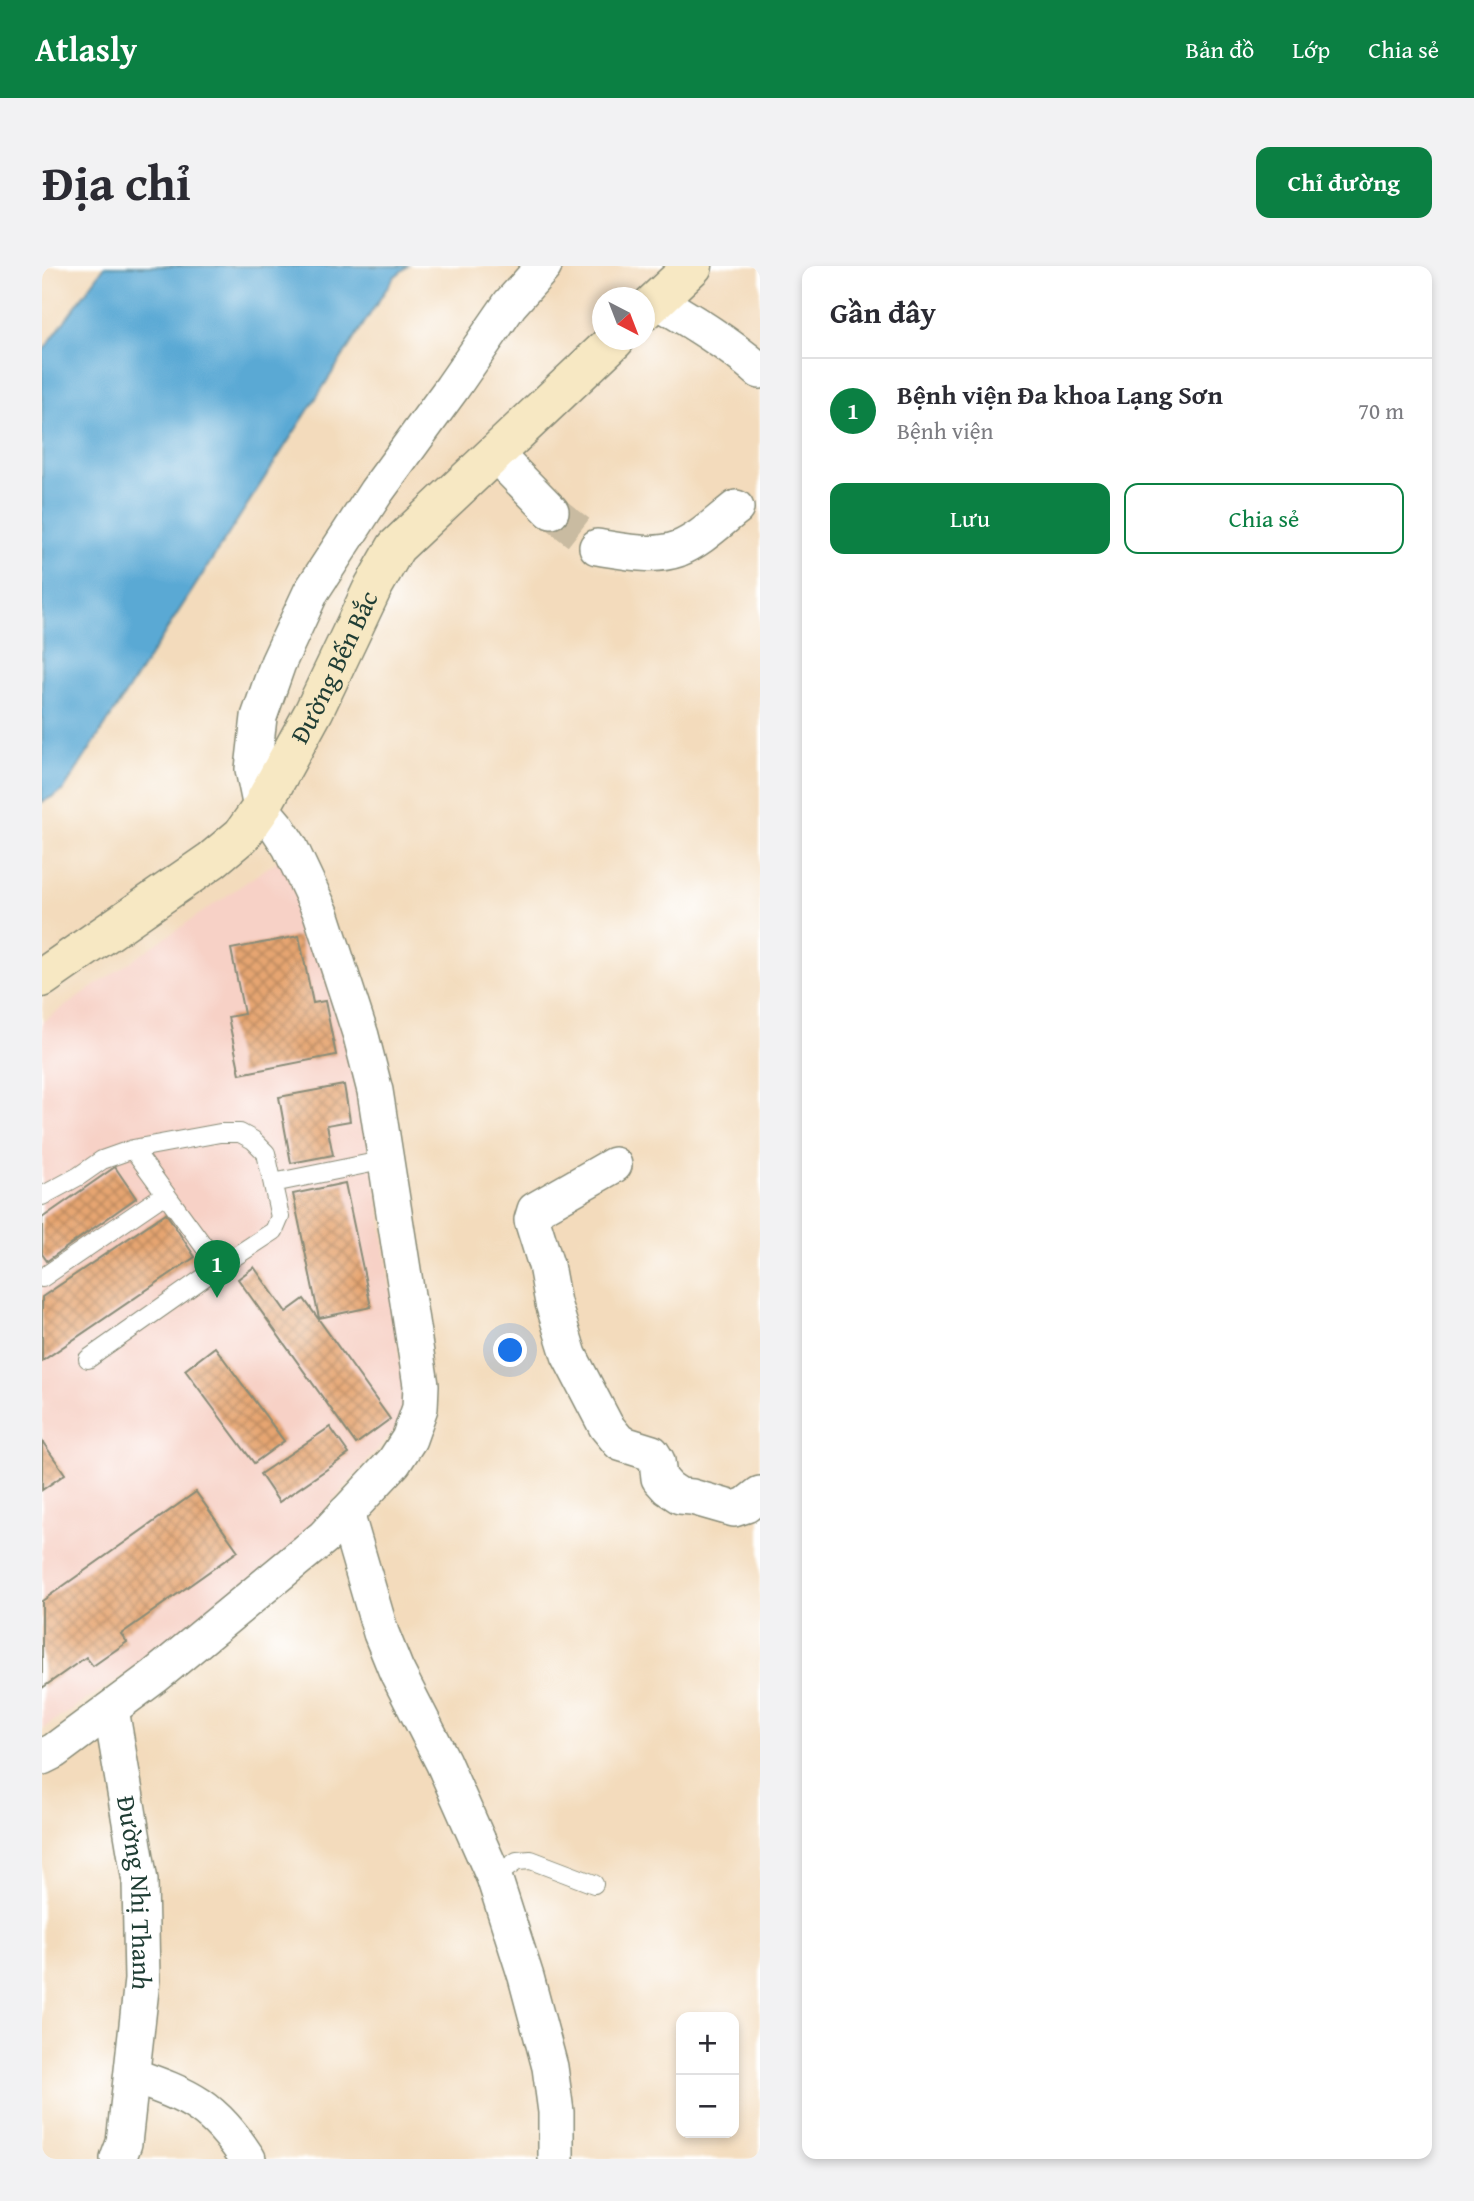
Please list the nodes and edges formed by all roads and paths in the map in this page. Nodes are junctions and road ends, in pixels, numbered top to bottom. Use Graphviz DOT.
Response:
graph roads {
  1 [pos="544,266"];
  2 [pos="693,266"];
  3 [pos="655,301"];
  4 [pos="655,308"];
  5 [pos="603,350"];
  6 [pos="760,370"];
  7 [pos="494,453"];
  8 [pos="736,508"];
  9 [pos="551,511"];
  10 [pos="597,547"];
  11 [pos="261,808"];
  12 [pos="42,978"];
  13 [pos="133,1149"];
  14 [pos="386,1160"];
  15 [pos="614,1165"];
  16 [pos="273,1183"];
  17 [pos="165,1194"];
  18 [pos="42,1196"];
  19 [pos="219,1267"];
  20 [pos="42,1278"];
  21 [pos="88,1359"];
  22 [pos="760,1494"];
  23 [pos="346,1513"];
  24 [pos="111,1709"];
  25 [pos="42,1757"];
  26 [pos="494,1877"];
  27 [pos="594,1884"];
  28 [pos="132,2076"];
  29 [pos="118,2159"];
  30 [pos="248,2159"];
  31 [pos="556,2159"];
  1 -- 11 [label="street"];
  2 -- 3 [label="main road"];
  4 -- 6 [label="street"];
  5 -- 7 [label="main road, Đường Bến Bắc"];
  7 -- 9 [label="street"];
  7 -- 11 [label="main road, Đường Bến Bắc"];
  8 -- 10 [label="street"];
  11 -- 12 [label="main road, Đường Bến Bắc"];
  11 -- 14 [label="street"];
  13 -- 16 [label="lane"];
  13 -- 17 [label="lane"];
  13 -- 18 [label="lane"];
  14 -- 16 [label="lane"];
  14 -- 23 [label="street"];
  15 -- 22 [label="street"];
  16 -- 19 [label="lane"];
  17 -- 19 [label="lane"];
  17 -- 20 [label="lane"];
  19 -- 21 [label="lane"];
  23 -- 24 [label="street"];
  23 -- 26 [label="street"];
  24 -- 25 [label="street"];
  24 -- 28 [label="street, Đường Nhị Thanh"];
  26 -- 27 [label="lane"];
  26 -- 31 [label="street"];
  28 -- 29 [label="street, Đường Nhị Thanh"];
  28 -- 30 [label="street"];
}
